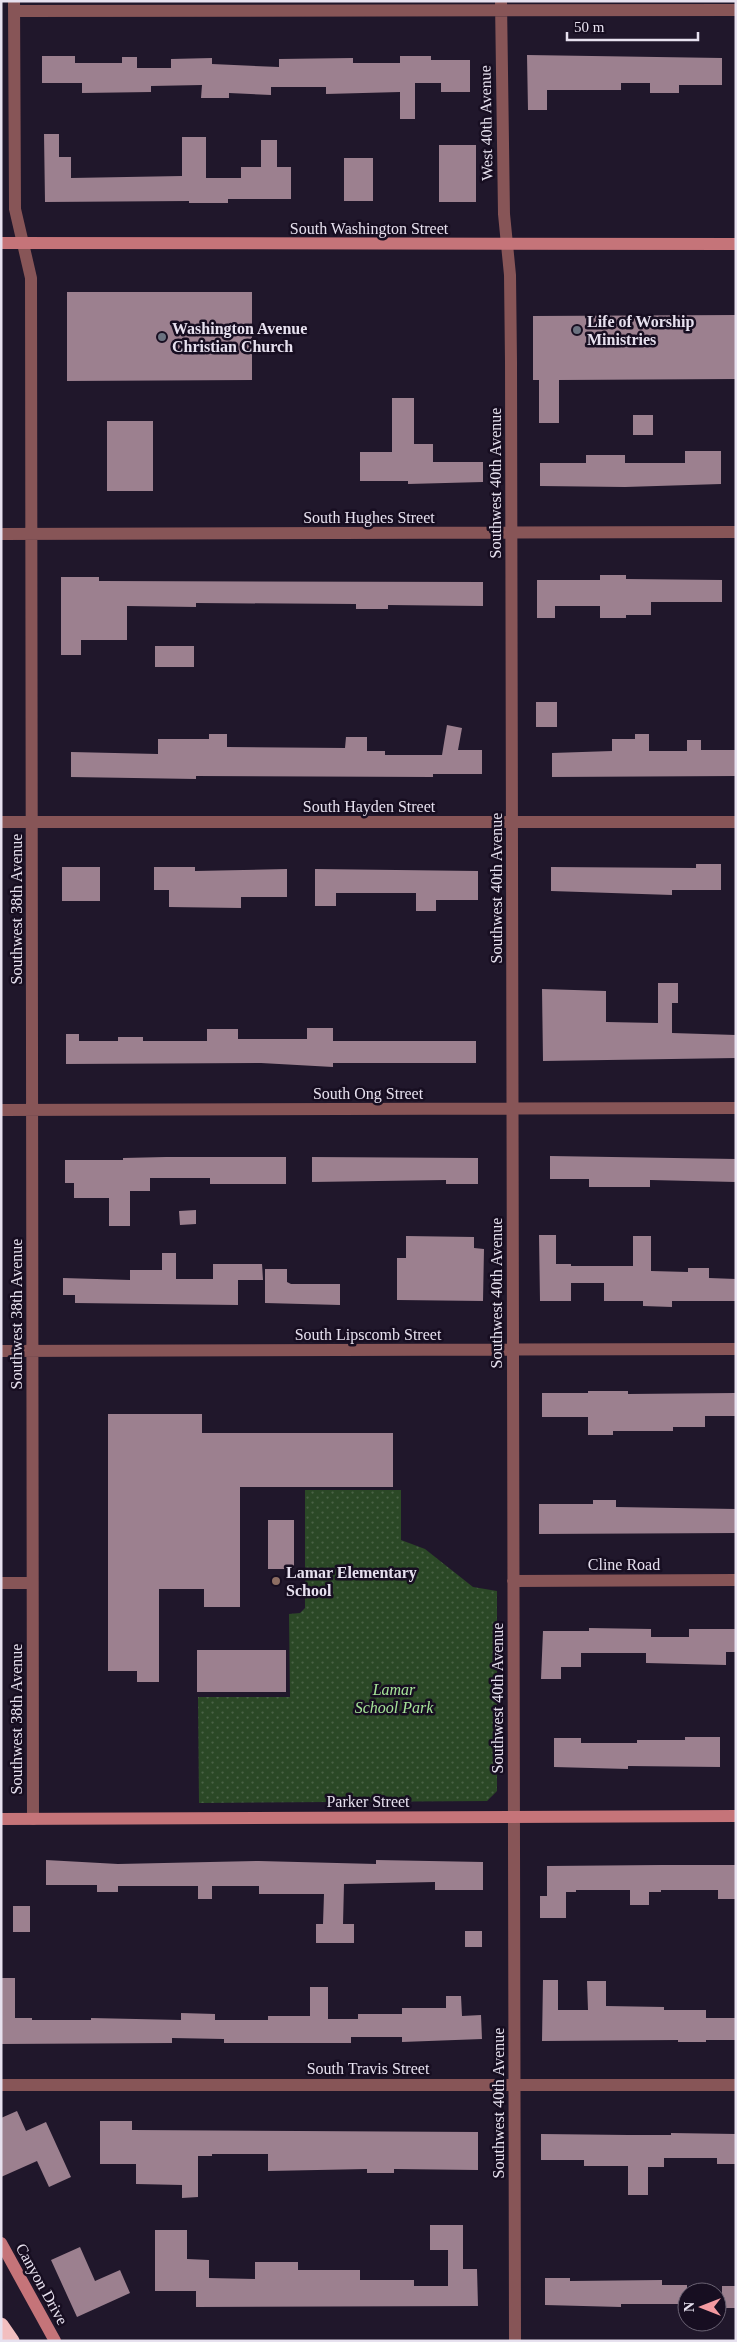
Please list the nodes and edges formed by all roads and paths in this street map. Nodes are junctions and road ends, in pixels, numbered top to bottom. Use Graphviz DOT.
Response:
graph roads {
  1 [pos="14,6"];
  2 [pos="501,6"];
  3 [pos="736,10"];
  4 [pos="24,243"];
  5 [pos="1,244"];
  6 [pos="736,244"];
  7 [pos="507,245"];
  8 [pos="736,532"];
  9 [pos="511,533"];
  10 [pos="1,534"];
  11 [pos="30,534"];
  12 [pos="1,822"];
  13 [pos="32,822"];
  14 [pos="512,822"];
  15 [pos="736,822"];
  16 [pos="736,1108"];
  17 [pos="512,1109"];
  18 [pos="1,1110"];
  19 [pos="32,1110"];
  20 [pos="736,1349"];
  21 [pos="512,1350"];
  22 [pos="1,1351"];
  23 [pos="32,1351"];
  24 [pos="736,1580"];
  25 [pos="513,1581"];
  26 [pos="1,1583"];
  27 [pos="32,1583"];
  28 [pos="736,1816"];
  29 [pos="513,1817"];
  30 [pos="33,1818"];
  31 [pos="1,1819"];
  32 [pos="514,2084"];
  33 [pos="1,2085"];
  34 [pos="736,2085"];
  35 [pos="1,2244"];
  36 [pos="1,2325"];
  37 [pos="12,2341"];
  38 [pos="55,2341"];
  39 [pos="515,2341"];
  1 -- 2 [label="street"];
  1 -- 4 [label="street, Southwest 38th Avenue"];
  2 -- 3 [label="street"];
  2 -- 7 [label="street, West 40th Avenue"];
  4 -- 5 [label="main road, South Washington Street"];
  4 -- 7 [label="main road, South Washington Street"];
  4 -- 11 [label="street, Southwest 38th Avenue"];
  6 -- 7 [label="main road, South Washington Street"];
  7 -- 9 [label="street, Southwest 40th Avenue"];
  8 -- 9 [label="street, South Hughes Street"];
  9 -- 11 [label="street, South Hughes Street"];
  9 -- 14 [label="street, Southwest 40th Avenue"];
  10 -- 11 [label="street, South Hughes Street"];
  11 -- 13 [label="street, Southwest 38th Avenue"];
  12 -- 13 [label="street, South Hayden Street"];
  13 -- 14 [label="street, South Hayden Street"];
  13 -- 19 [label="street, Southwest 38th Avenue"];
  14 -- 15 [label="street, South Hayden Street"];
  14 -- 17 [label="street, Southwest 40th Avenue"];
  16 -- 17 [label="street, South Ong Street"];
  17 -- 19 [label="street, South Ong Street"];
  17 -- 21 [label="street, Southwest 40th Avenue"];
  18 -- 19 [label="street, South Ong Street"];
  19 -- 23 [label="street, Southwest 38th Avenue"];
  20 -- 21 [label="street, South Lipscomb Street"];
  21 -- 23 [label="street, South Lipscomb Street"];
  21 -- 25 [label="street, Southwest 40th Avenue"];
  22 -- 23 [label="street, South Lipscomb Street"];
  23 -- 27 [label="street, Southwest 38th Avenue"];
  24 -- 25 [label="street, Cline Road"];
  25 -- 29 [label="street, Southwest 40th Avenue"];
  26 -- 27 [label="street"];
  27 -- 30 [label="street, Southwest 38th Avenue"];
  28 -- 29 [label="main road, Parker Street"];
  29 -- 30 [label="main road, Parker Street"];
  29 -- 32 [label="street, Southwest 40th Avenue"];
  30 -- 31 [label="main road, Parker Street"];
  32 -- 33 [label="street, South Travis Street"];
  32 -- 34 [label="street, South Travis Street"];
  32 -- 39 [label="street, Southwest 40th Avenue"];
  35 -- 38 [label="main road, Canyon Drive"];
  36 -- 37 [label="highway"];
}
